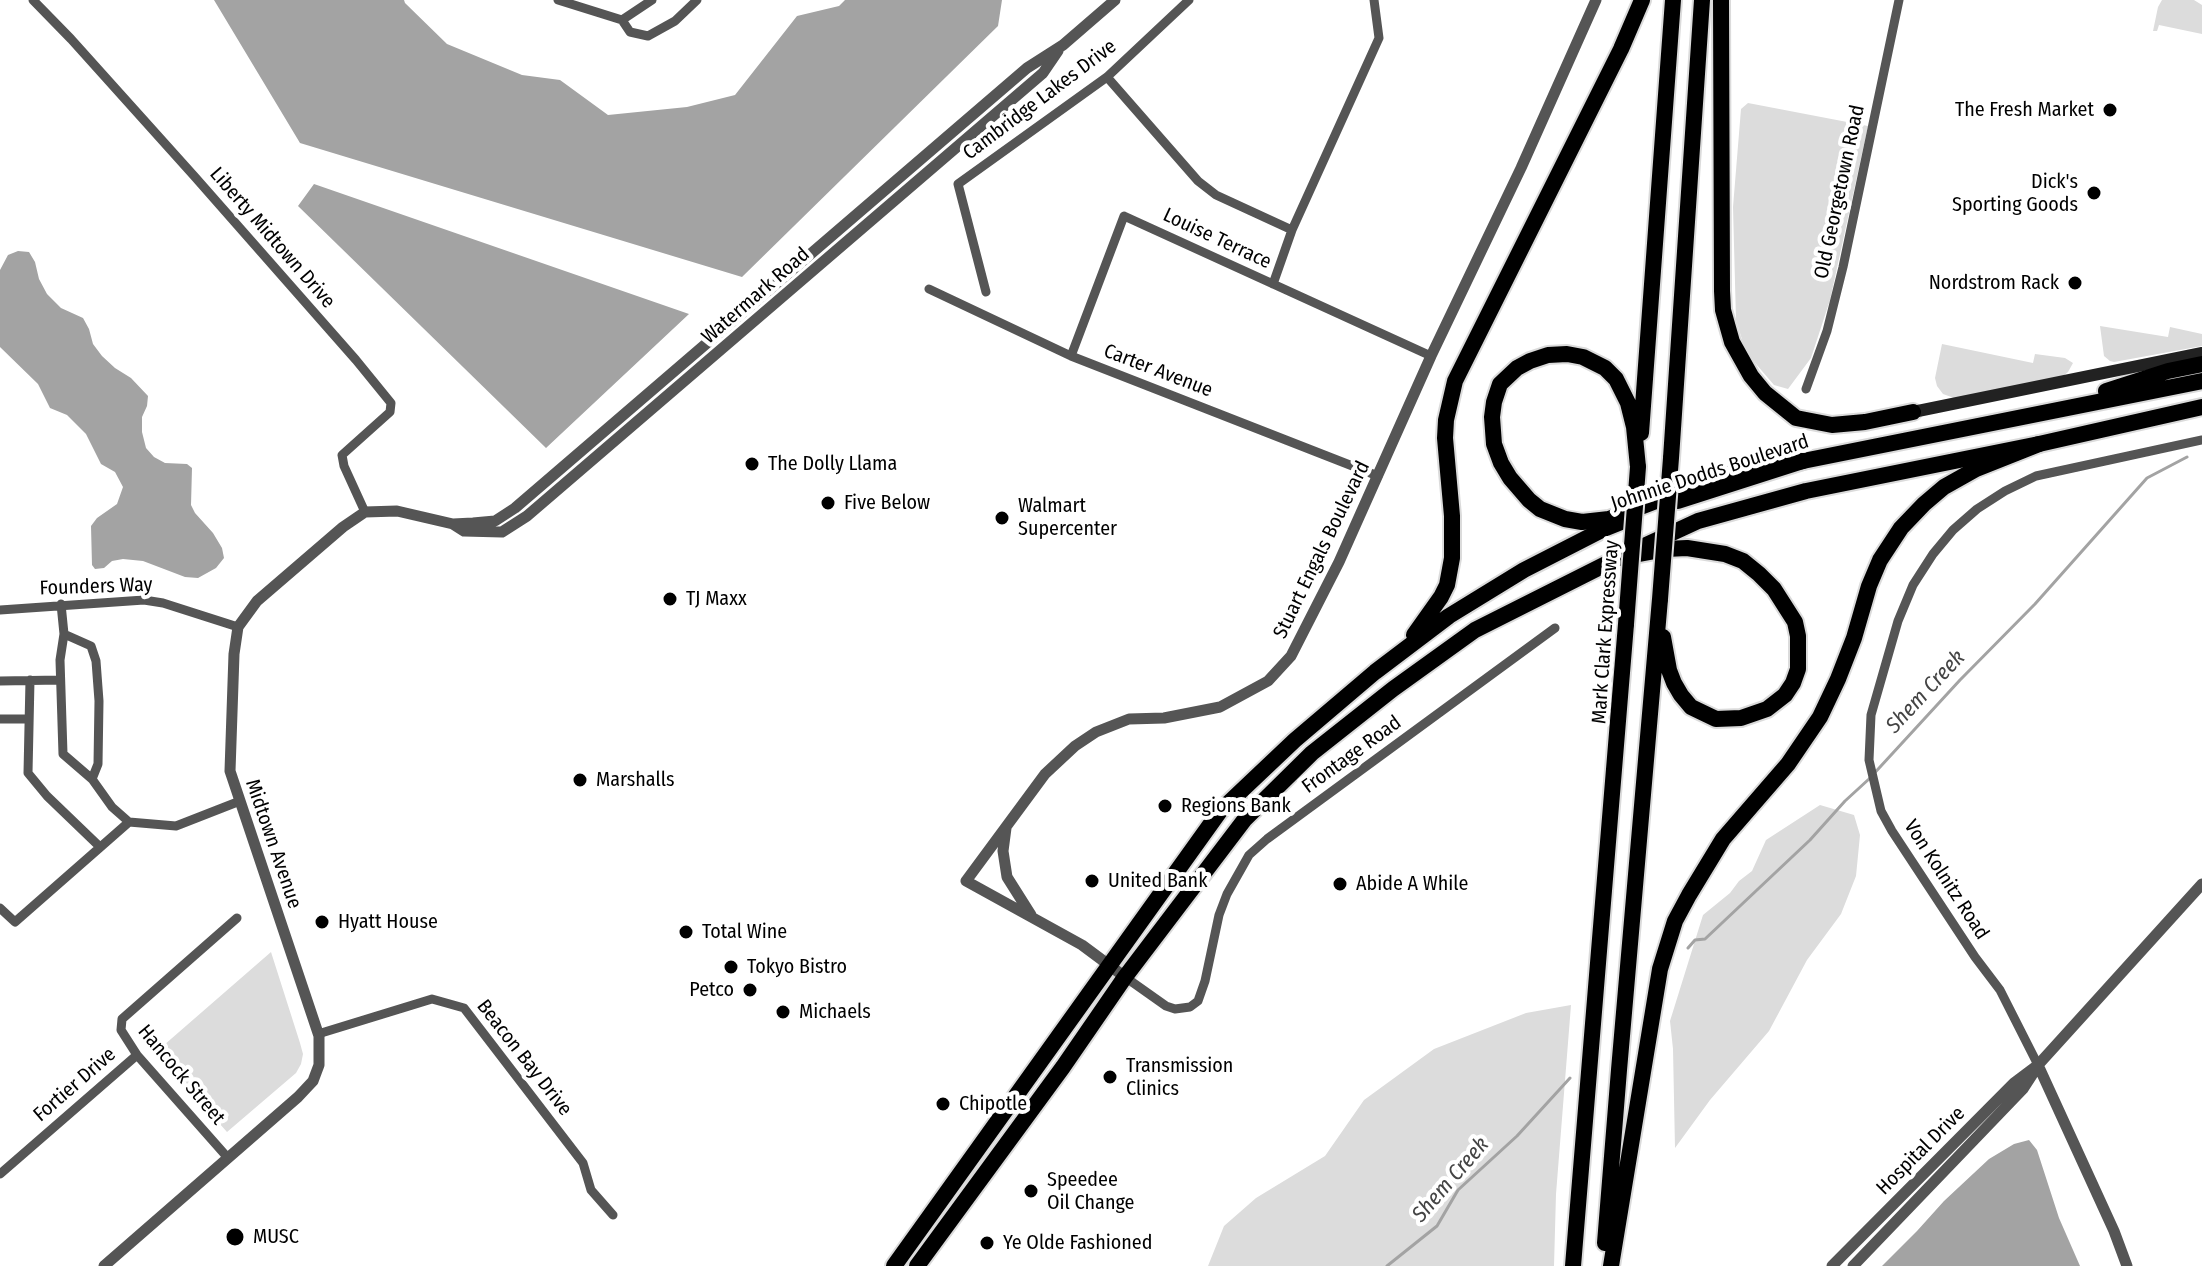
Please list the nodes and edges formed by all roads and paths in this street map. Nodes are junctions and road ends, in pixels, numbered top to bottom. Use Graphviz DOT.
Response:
graph roads {
  1 [pos="33,0"];
  2 [pos="558,0"];
  3 [pos="652,0"];
  4 [pos="697,0"];
  5 [pos="1115,0"];
  6 [pos="1189,0"];
  7 [pos="1374,0"];
  8 [pos="1596,0"];
  9 [pos="1642,0"];
  10 [pos="1673,0"];
  11 [pos="1702,0"];
  12 [pos="1721,0"];
  13 [pos="1899,0"];
  14 [pos="622,20"];
  15 [pos="1107,77"];
  16 [pos="1292,230"];
  17 [pos="1273,284"];
  18 [pos="929,289"];
  19 [pos="986,292"];
  20 [pos="2202,353"];
  21 [pos="1071,356"];
  22 [pos="1431,356"];
  23 [pos="2202,364"];
  24 [pos="2202,381"];
  25 [pos="1806,389"];
  26 [pos="2202,407"];
  27 [pos="1913,412"];
  28 [pos="2032,415"];
  29 [pos="2202,440"];
  30 [pos="2039,444"];
  31 [pos="1803,461"];
  32 [pos="1638,467"];
  33 [pos="1378,476"];
  34 [pos="365,512"];
  35 [pos="1618,558"];
  36 [pos="1660,599"];
  37 [pos="61,604"];
  38 [pos="0,610"];
  39 [pos="238,627"];
  40 [pos="1555,628"];
  41 [pos="64,634"];
  42 [pos="1395,657"];
  43 [pos="30,680"];
  44 [pos="60,680"];
  45 [pos="0,681"];
  46 [pos="0,719"];
  47 [pos="29,719"];
  48 [pos="92,779"];
  49 [pos="240,801"];
  50 [pos="129,822"];
  51 [pos="1006,827"];
  52 [pos="100,847"];
  53 [pos="2202,884"];
  54 [pos="0,908"];
  55 [pos="237,918"];
  56 [pos="1034,919"];
  57 [pos="1109,965"];
  58 [pos="1125,977"];
  59 [pos="318,1034"];
  60 [pos="137,1055"];
  61 [pos="2038,1065"];
  62 [pos="228,1158"];
  63 [pos="0,1174"];
  64 [pos="613,1215"];
  65 [pos="104,1266"];
  66 [pos="894,1266"];
  67 [pos="917,1266"];
  68 [pos="1573,1266"];
  69 [pos="1604,1266"];
  70 [pos="1611,1266"];
  71 [pos="1832,1266"];
  72 [pos="1853,1266"];
  73 [pos="2127,1266"];
  1 -- 34 [label="street, Liberty Midtown Drive"];
  2 -- 14 [label="street"];
  3 -- 14 [label="street"];
  4 -- 14 [label="street"];
  5 -- 34 [label="street, Watermark Road"];
  6 -- 15 [label="street, Cambridge Lakes Drive"];
  7 -- 16 [label="street"];
  8 -- 22 [label="street, Stuart Engals Boulevard"];
  9 -- 42 [label="highway"];
  10 -- 32 [label="highway, Mark Clark Expressway"];
  11 -- 36 [label="highway, bridge"];
  12 -- 27 [label="highway"];
  13 -- 25 [label="street, Old Georgetown Road"];
  15 -- 16 [label="street"];
  15 -- 19 [label="street, Cambridge Lakes Drive"];
  16 -- 17 [label="street"];
  17 -- 21 [label="street, Louise Terrace"];
  17 -- 22 [label="street, Louise Terrace"];
  18 -- 21 [label="street, Carter Avenue"];
  20 -- 27 [label="main road"];
  21 -- 33 [label="street, Carter Avenue"];
  22 -- 33 [label="street, Stuart Engals Boulevard"];
  23 -- 28 [label="highway"];
  24 -- 28 [label="highway, Johnnie Dodds Boulevard"];
  26 -- 30 [label="highway"];
  28 -- 31 [label="highway, Johnnie Dodds Boulevard"];
  29 -- 61 [label="street, Von Kolnitz Road"];
  30 -- 35 [label="highway"];
  30 -- 70 [label="highway"];
  31 -- 32 [label="highway"];
  31 -- 42 [label="highway, Johnnie Dodds Boulevard"];
  32 -- 68 [label="highway, Mark Clark Expressway, bridge"];
  33 -- 51 [label="street, Stuart Engals Boulevard"];
  34 -- 39 [label="street"];
  35 -- 36 [label="highway"];
  35 -- 58 [label="highway"];
  36 -- 69 [label="highway"];
  37 -- 38 [label="street, Founders Way"];
  37 -- 39 [label="street, Founders Way"];
  37 -- 41 [label="street"];
  39 -- 49 [label="street, Midtown Avenue"];
  40 -- 58 [label="street, Frontage Road"];
  41 -- 44 [label="street"];
  41 -- 48 [label="street"];
  42 -- 57 [label="highway, Johnnie Dodds Boulevard"];
  43 -- 44 [label="street"];
  43 -- 45 [label="street"];
  43 -- 47 [label="street"];
  44 -- 48 [label="street"];
  46 -- 47 [label="street"];
  47 -- 52 [label="street"];
  48 -- 50 [label="street"];
  49 -- 50 [label="street"];
  49 -- 59 [label="street, Midtown Avenue"];
  50 -- 52 [label="street"];
  51 -- 56 [label="street"];
  51 -- 56 [label="street, Stuart Engals Boulevard"];
  52 -- 54 [label="street"];
  53 -- 61 [label="street, Hospital Drive"];
  55 -- 60 [label="street, Hancock Street"];
  56 -- 57 [label="street, Stuart Engals Boulevard"];
  57 -- 58 [label="street, Stuart Engals Boulevard"];
  57 -- 66 [label="highway, Johnnie Dodds Boulevard"];
  58 -- 67 [label="highway"];
  59 -- 62 [label="street, Midtown Avenue"];
  59 -- 64 [label="street, Beacon Bay Drive"];
  60 -- 62 [label="street, Hancock Street"];
  60 -- 63 [label="street, Fortier Drive"];
  61 -- 71 [label="street, Hospital Drive"];
  61 -- 72 [label="street, Hospital Drive"];
  61 -- 73 [label="street, Von Kolnitz Road"];
  62 -- 65 [label="street, Midtown Avenue"];
}
